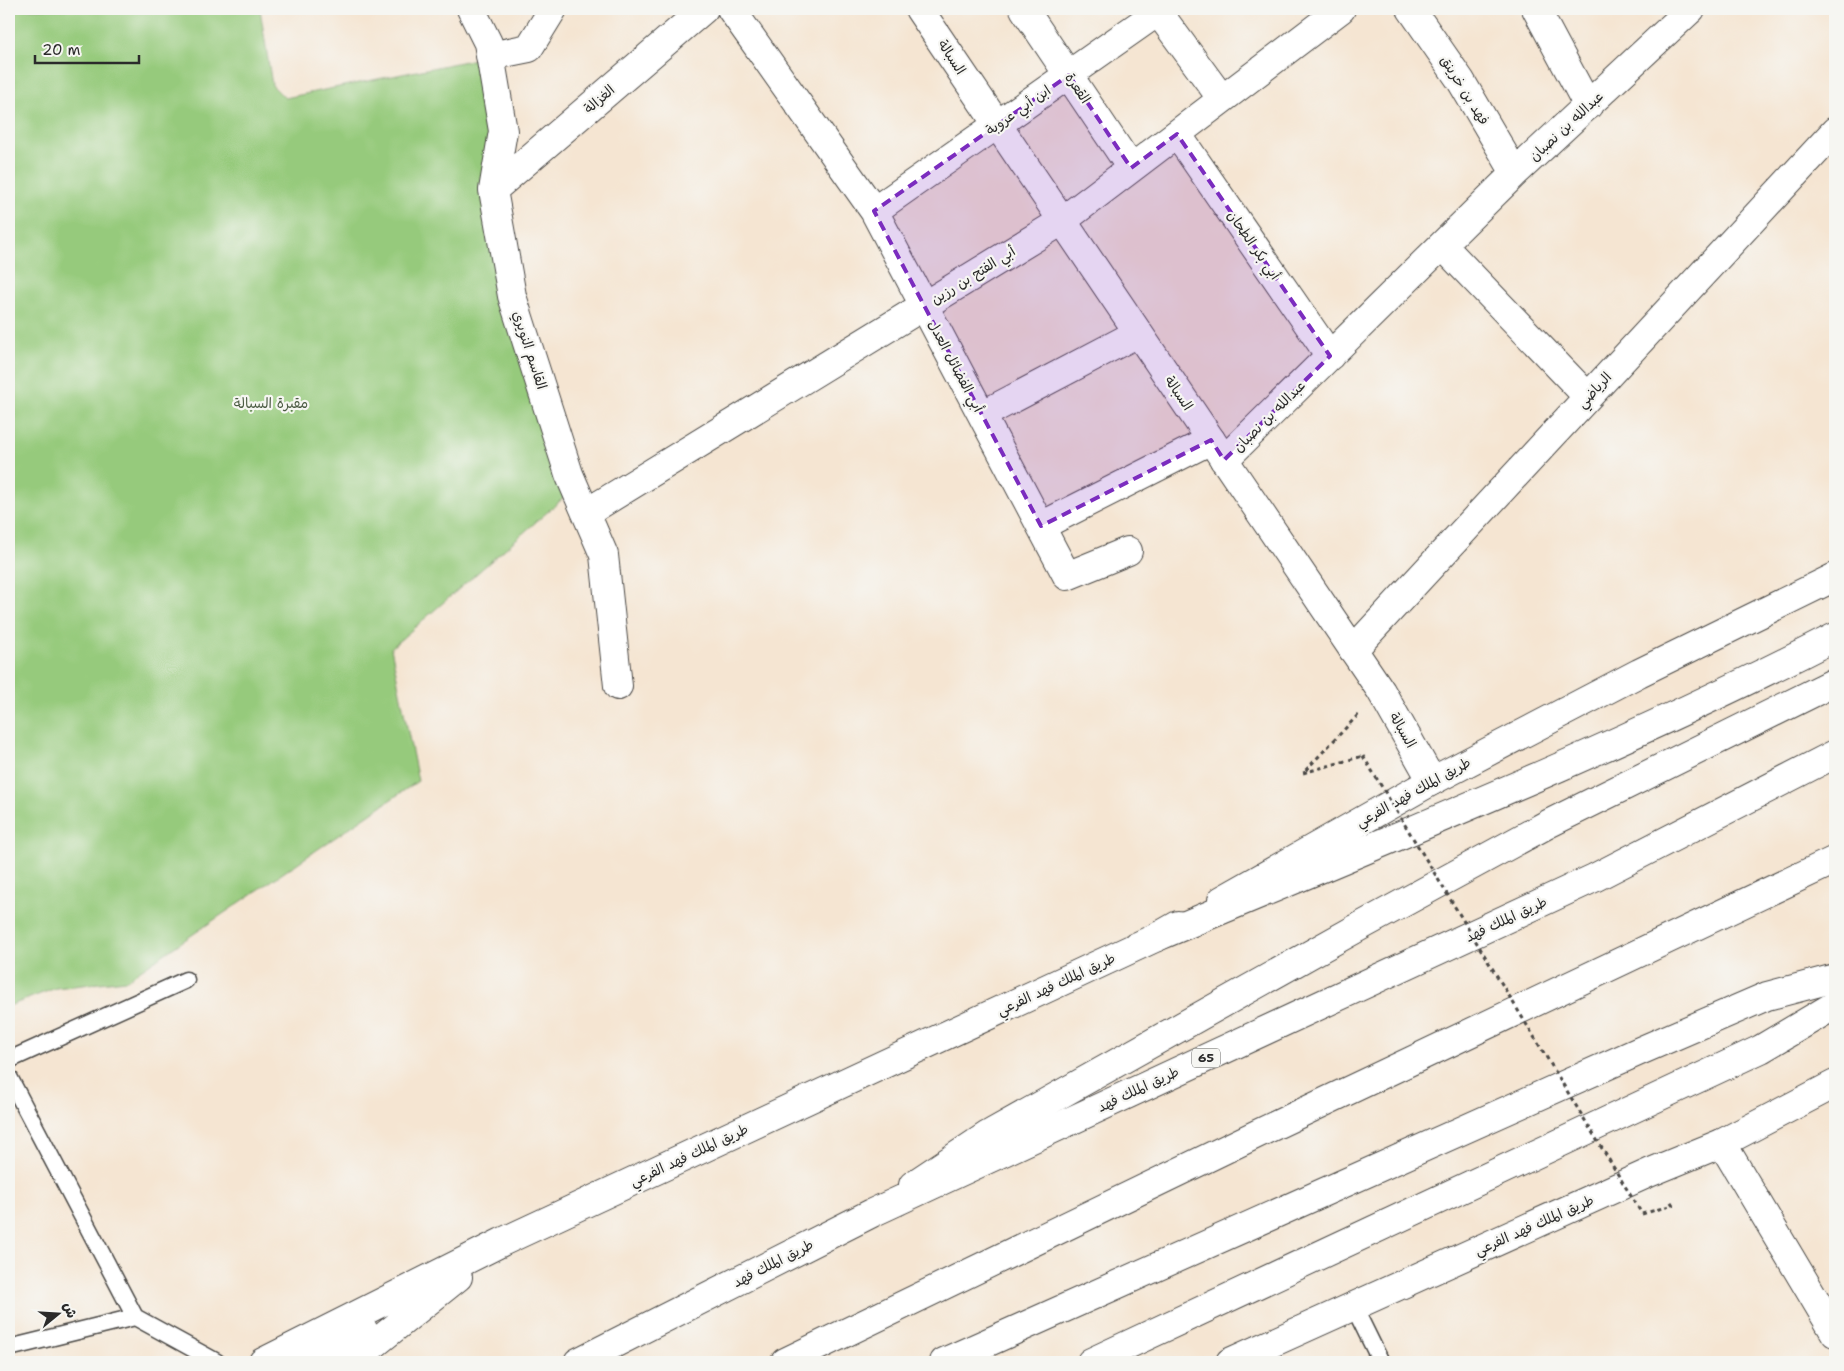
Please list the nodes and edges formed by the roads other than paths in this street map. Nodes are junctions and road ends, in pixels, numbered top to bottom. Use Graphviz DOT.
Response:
graph roads {
  1 [pos="471,9"];
  2 [pos="553,9"];
  3 [pos="704,9"];
  4 [pos="731,9"];
  5 [pos="920,9"];
  6 [pos="1024,9"];
  7 [pos="1341,9"];
  8 [pos="1411,9"];
  9 [pos="1536,9"];
  10 [pos="1691,9"];
  11 [pos="1159,10"];
  12 [pos="490,56"];
  13 [pos="1068,75"];
  14 [pos="1222,99"];
  15 [pos="1588,106"];
  16 [pos="997,125"];
  17 [pos="1835,131"];
  18 [pos="1177,134"];
  19 [pos="1132,168"];
  20 [pos="1515,173"];
  21 [pos="493,190"];
  22 [pos="874,211"];
  23 [pos="1062,221"];
  24 [pos="1442,245"];
  25 [pos="924,306"];
  26 [pos="1138,333"];
  27 [pos="1330,356"];
  28 [pos="1588,397"];
  29 [pos="982,415"];
  30 [pos="1218,450"];
  31 [pos="586,514"];
  32 [pos="1041,526"];
  33 [pos="1128,551"];
  34 [pos="1835,577"];
  35 [pos="1835,637"];
  36 [pos="1353,650"];
  37 [pos="1835,682"];
  38 [pos="618,686"];
  39 [pos="1835,754"];
  40 [pos="1432,781"];
  41 [pos="1835,860"];
  42 [pos="1157,937"];
  43 [pos="1835,978"];
  44 [pos="186,980"];
  45 [pos="1835,1005"];
  46 [pos="9,1060"];
  47 [pos="9,1077"];
  48 [pos="1835,1084"];
  49 [pos="1722,1143"];
  50 [pos="872,1213"];
  51 [pos="502,1242"];
  52 [pos="1354,1307"];
  53 [pos="135,1317"];
  54 [pos="1835,1333"];
  55 [pos="9,1348"];
  56 [pos="217,1362"];
  57 [pos="263,1362"];
  58 [pos="311,1362"];
  59 [pos="352,1362"];
  60 [pos="578,1362"];
  61 [pos="785,1362"];
  62 [pos="944,1362"];
  63 [pos="1091,1362"];
  64 [pos="1230,1362"];
  65 [pos="1380,1362"];
  1 -- 12 [label="main road, القاسم النويري"];
  2 -- 12 [label="main road"];
  3 -- 21 [label="main road, الغزالة"];
  4 -- 22 [label="main road, أبي الفضائل العدل"];
  5 -- 16 [label="main road, السبالة"];
  6 -- 13 [label="main road, القعرة"];
  7 -- 14 [label="main road, أبي الفتح بن رزين"];
  8 -- 20 [label="main road, فهد بن خرينق"];
  9 -- 15 [label="main road"];
  10 -- 15 [label="main road, عبدالله بن نصبان"];
  11 -- 13 [label="main road, ابن أبي عروبة"];
  11 -- 14 [label="main road"];
  12 -- 21 [label="main road, القاسم النويري"];
  13 -- 16 [label="main road, ابن أبي عروبة"];
  13 -- 19 [label="main road, القعرة"];
  14 -- 18 [label="main road, أبي الفتح بن رزين"];
  15 -- 20 [label="main road, عبدالله بن نصبان"];
  16 -- 22 [label="main road, ابن أبي عروبة"];
  16 -- 23 [label="main road, السبالة"];
  17 -- 28 [label="main road, الرياضي"];
  18 -- 19 [label="main road, أبي الفتح بن رزين"];
  18 -- 27 [label="main road, أبي بكر الطحان"];
  19 -- 23 [label="main road, أبي الفتح بن رزين"];
  20 -- 24 [label="main road, عبدالله بن نصبان"];
  21 -- 31 [label="main road, القاسم النويري"];
  22 -- 25 [label="main road, أبي الفضائل العدل"];
  23 -- 25 [label="main road, أبي الفتح بن رزين"];
  23 -- 26 [label="main road, السبالة"];
  24 -- 27 [label="main road, عبدالله بن نصبان"];
  24 -- 28 [label="main road"];
  25 -- 29 [label="main road, أبي الفضائل العدل"];
  25 -- 31 [label="main road, أبي الفتح بن رزين"];
  26 -- 29 [label="main road"];
  26 -- 30 [label="main road, السبالة"];
  27 -- 30 [label="main road, عبدالله بن نصبان"];
  28 -- 36 [label="main road, الرياضي"];
  29 -- 32 [label="main road, أبي الفضائل العدل"];
  30 -- 32 [label="main road, عبدالله بن نصبان"];
  30 -- 36 [label="main road, السبالة"];
  31 -- 38 [label="main road, القاسم النويري"];
  32 -- 33 [label="main road, أبي الفضائل العدل"];
  34 -- 40 [label="main road, طريق الملك فهد الفرعي"];
  35 -- 42 [label="main road"];
  36 -- 40 [label="main road, السبالة"];
  37 -- 50 [label="main road"];
  39 -- 50 [label="main road, طريق الملك فهد / 65"];
  40 -- 42 [label="main road, طريق الملك فهد الفرعي"];
  41 -- 61 [label="main road"];
  42 -- 51 [label="main road, طريق الملك فهد الفرعي"];
  43 -- 62 [label="main road"];
  44 -- 46 [label="lane"];
  45 -- 63 [label="main road"];
  47 -- 53 [label="lane"];
  48 -- 49 [label="main road, طريق الملك فهد الفرعي"];
  49 -- 52 [label="main road, طريق الملك فهد الفرعي"];
  49 -- 54 [label="main road"];
  50 -- 60 [label="main road, طريق الملك فهد / 65"];
  51 -- 57 [label="main road, طريق الملك فهد الفرعي"];
  51 -- 58 [label="main road"];
  51 -- 59 [label="main road"];
  52 -- 64 [label="main road, طريق الملك فهد الفرعي"];
  52 -- 65 [label="lane"];
  53 -- 55 [label="lane"];
  53 -- 56 [label="lane"];
}
